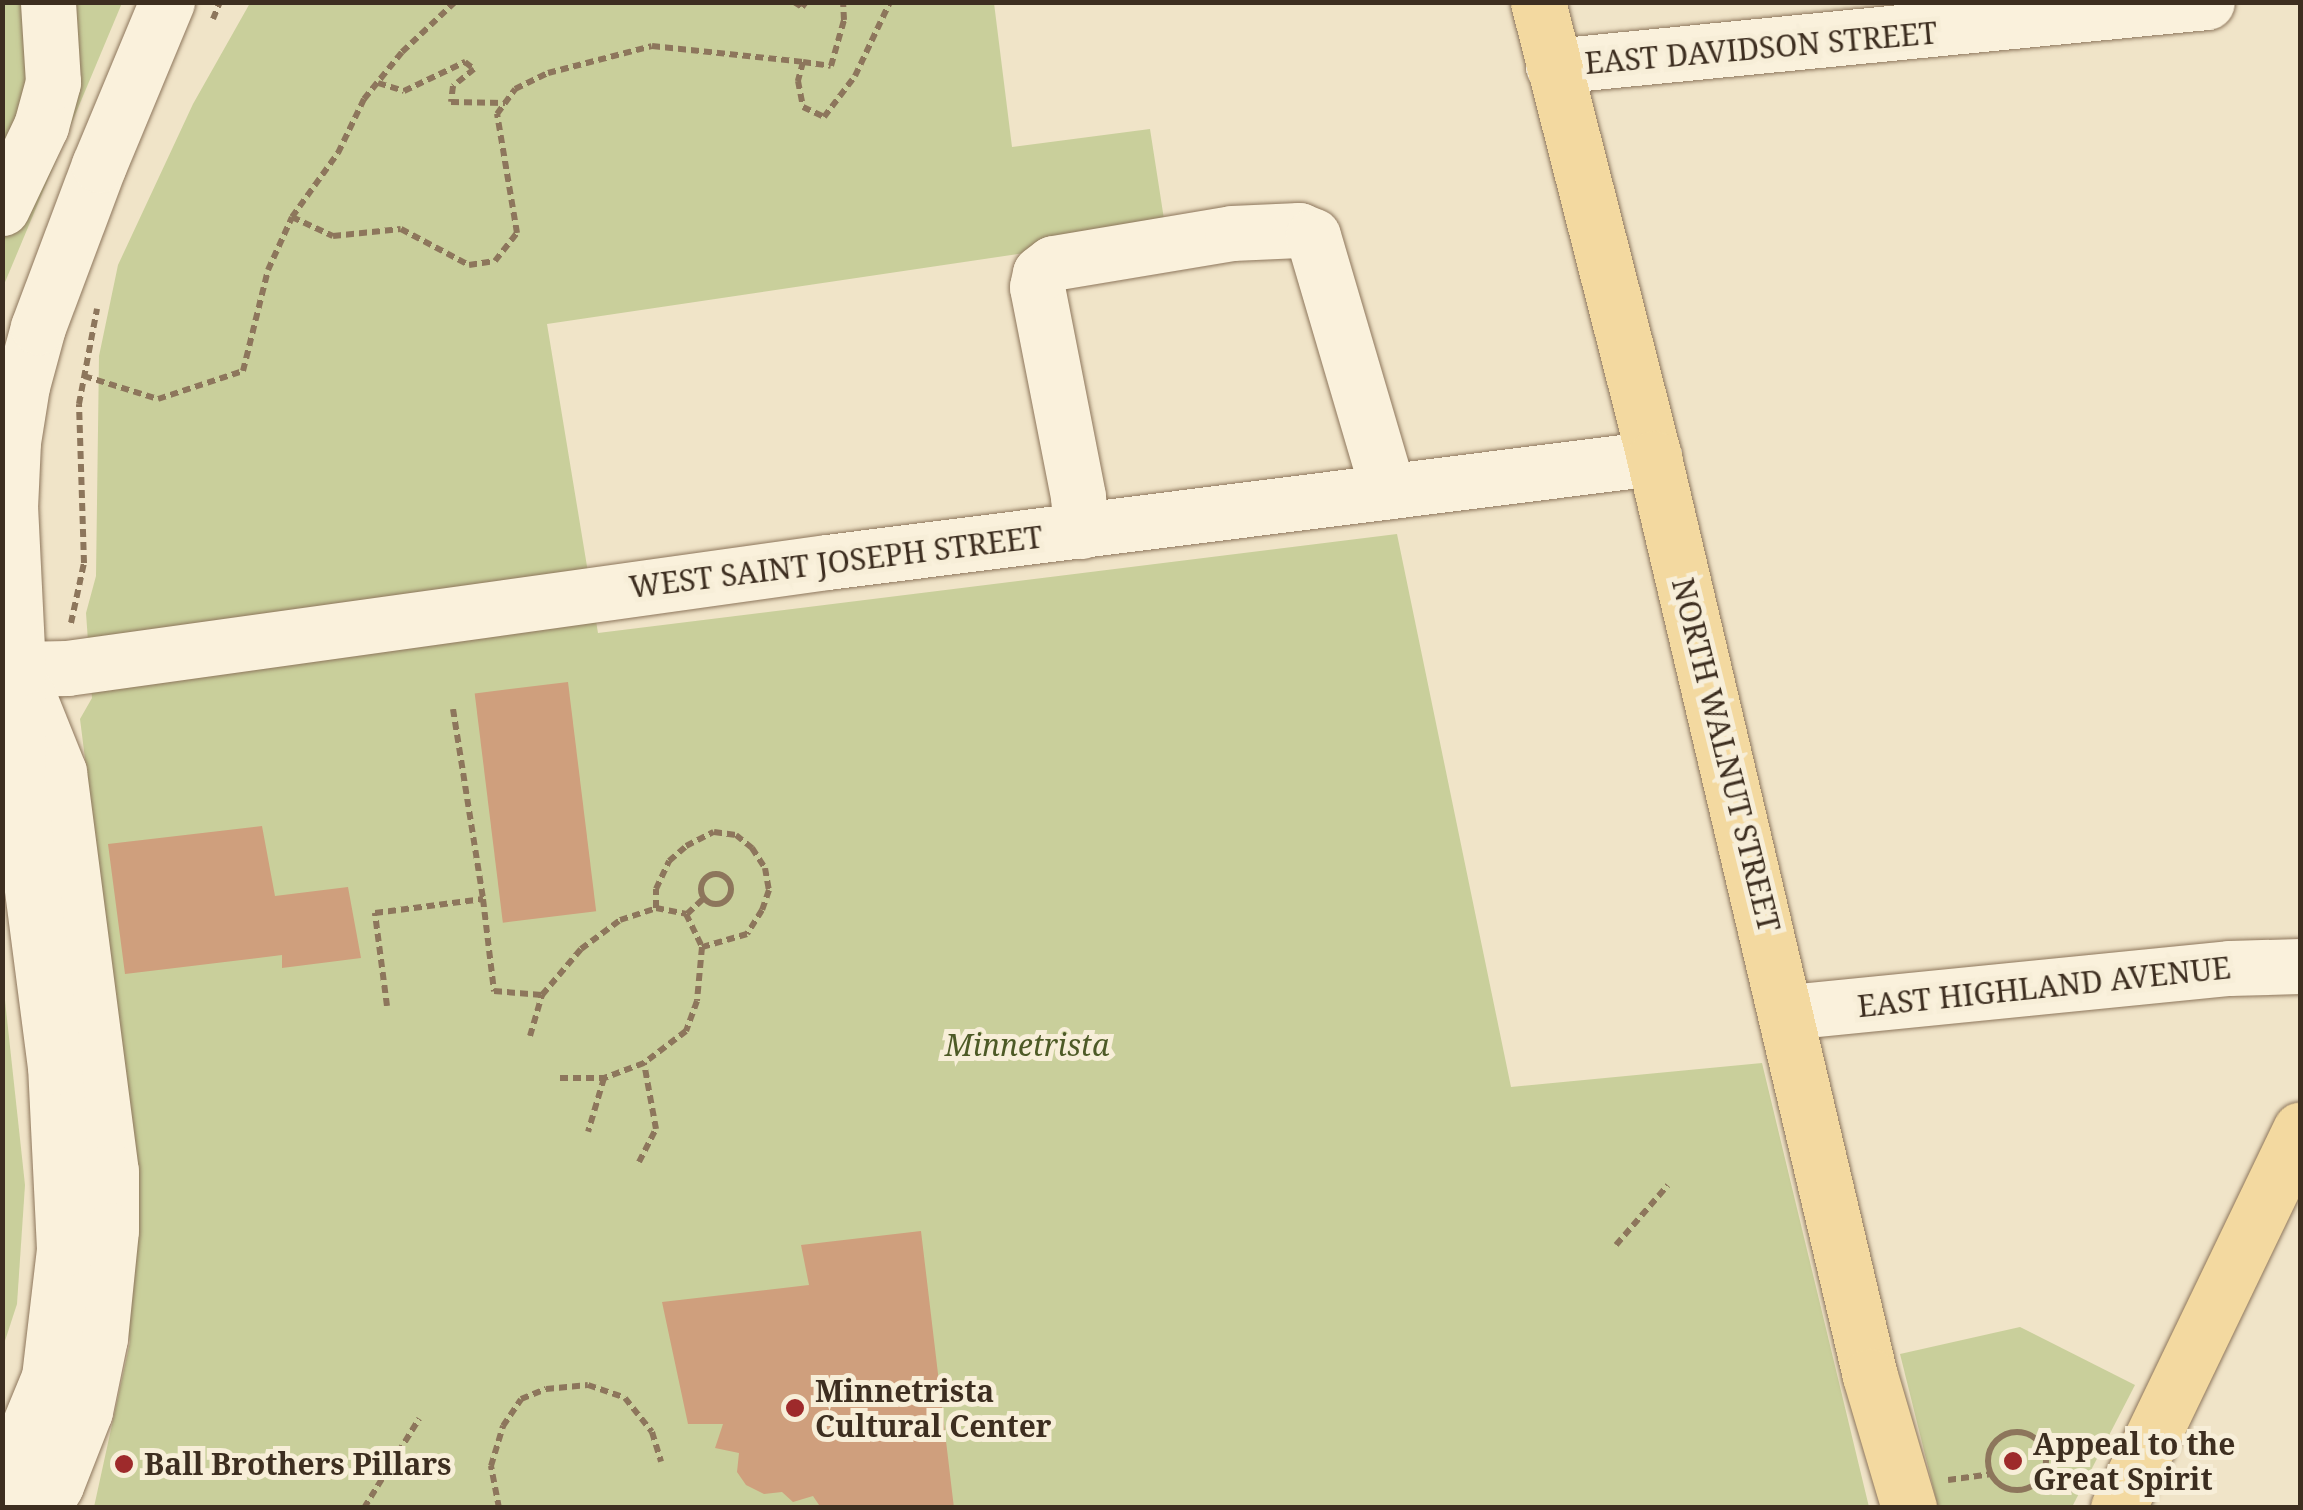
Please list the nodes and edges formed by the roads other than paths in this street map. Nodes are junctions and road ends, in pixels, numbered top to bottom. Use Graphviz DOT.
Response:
graph roads {
  1 [pos="48,2"];
  2 [pos="1538,2"];
  3 [pos="2207,2"];
  4 [pos="186,20"];
  5 [pos="1769,25"];
  6 [pos="1554,66"];
  7 [pos="2,208"];
  8 [pos="1654,458"];
  9 [pos="1388,491"];
  10 [pos="1081,531"];
  11 [pos="18,669"];
  12 [pos="2300,966"];
  13 [pos="1788,1012"];
  14 [pos="2300,1129"];
  15 [pos="2,1491"];
  16 [pos="1921,1495"];
  17 [pos="2098,1500"];
  18 [pos="42,1508"];
  1 -- 7 [label="street"];
  2 -- 6 [label="main road, NORTH WALNUT STREET"];
  3 -- 5 [label="street, EAST DAVIDSON STREET"];
  4 -- 11 [label="street"];
  5 -- 6 [label="street, EAST DAVIDSON STREET"];
  6 -- 8 [label="main road, NORTH WALNUT STREET"];
  8 -- 9 [label="street, WEST SAINT JOSEPH STREET"];
  8 -- 13 [label="main road, NORTH WALNUT STREET"];
  9 -- 10 [label="street, WEST SAINT JOSEPH STREET"];
  9 -- 10 [label="street"];
  10 -- 11 [label="street, WEST SAINT JOSEPH STREET"];
  11 -- 15 [label="street"];
  11 -- 18 [label="street"];
  12 -- 13 [label="street, EAST HIGHLAND AVENUE"];
  13 -- 16 [label="main road, NORTH WALNUT STREET"];
  14 -- 17 [label="main road"];
}
